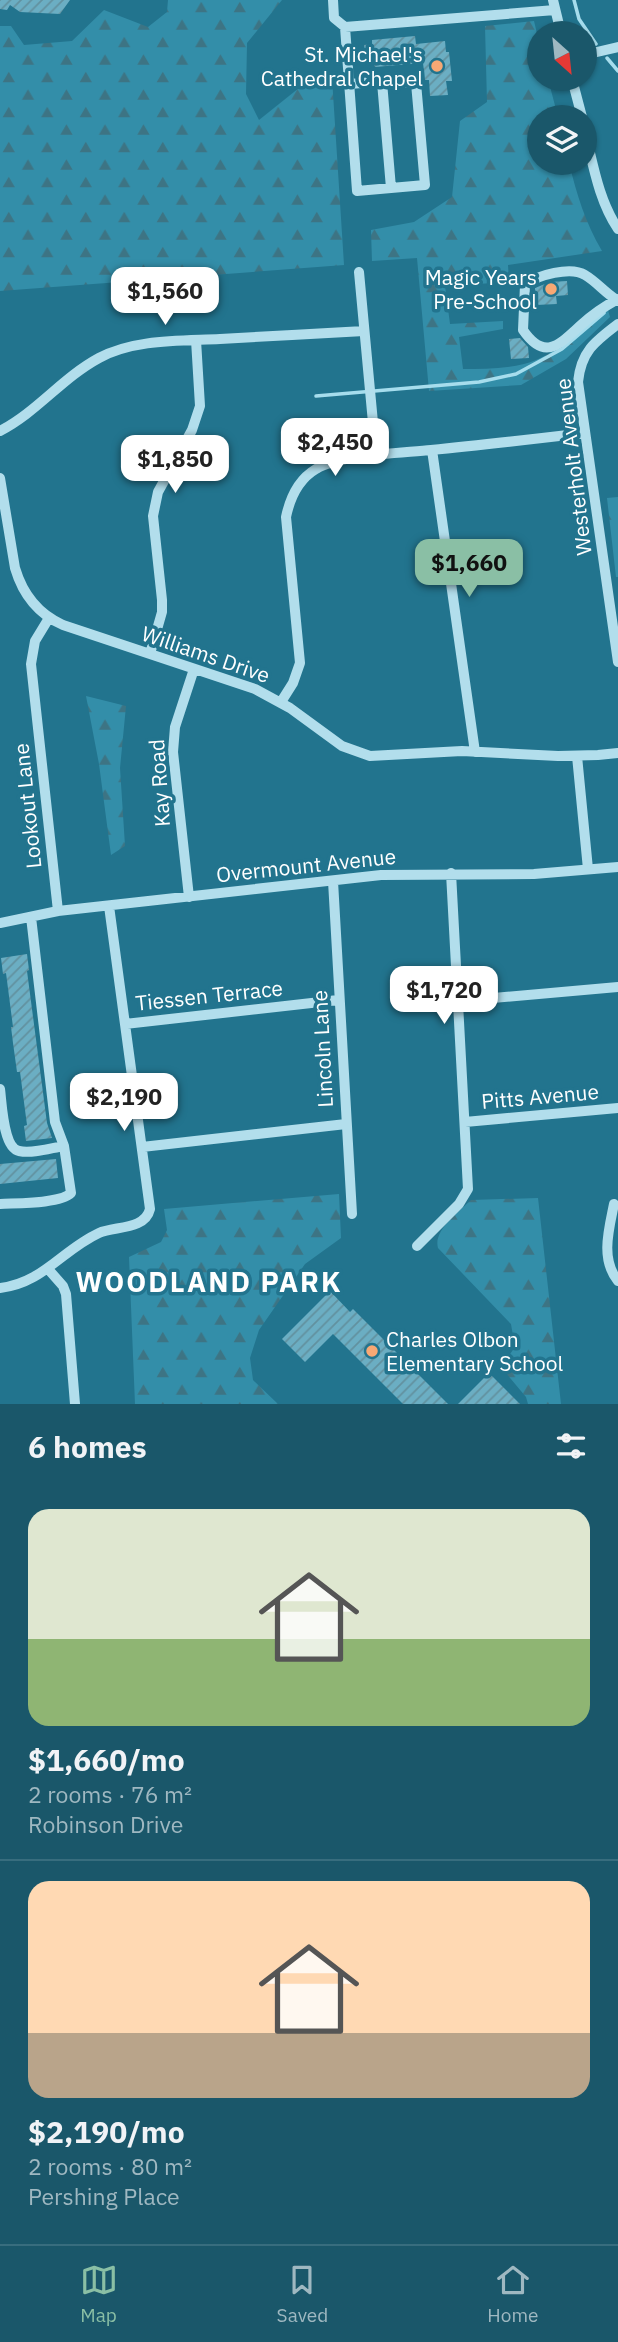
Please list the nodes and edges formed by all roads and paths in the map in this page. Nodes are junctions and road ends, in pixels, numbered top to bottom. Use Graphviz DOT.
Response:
graph roads {
  1 [pos="333,0"];
  2 [pos="554,5"];
  3 [pos="345,27"];
  4 [pos="618,47"];
  5 [pos="597,52"];
  6 [pos="382,82"];
  7 [pos="349,84"];
  8 [pos="596,175"];
  9 [pos="391,188"];
  10 [pos="618,229"];
  11 [pos="359,272"];
  12 [pos="618,300"];
  13 [pos="618,324"];
  14 [pos="364,331"];
  15 [pos="196,340"];
  16 [pos="0,431"];
  17 [pos="585,433"];
  18 [pos="432,450"];
  19 [pos="376,455"];
  20 [pos="0,478"];
  21 [pos="49,618"];
  22 [pos="150,654"];
  23 [pos="618,662"];
  24 [pos="194,668"];
  25 [pos="281,702"];
  26 [pos="475,752"];
  27 [pos="618,752"];
  28 [pos="577,756"];
  29 [pos="618,867"];
  30 [pos="588,869"];
  31 [pos="452,873"];
  32 [pos="333,881"];
  33 [pos="189,897"];
  34 [pos="109,906"];
  35 [pos="58,911"];
  36 [pos="31,917"];
  37 [pos="0,923"];
  38 [pos="618,987"];
  39 [pos="338,1000"];
  40 [pos="458,1001"];
  41 [pos="125,1024"];
  42 [pos="0,1089"];
  43 [pos="618,1108"];
  44 [pos="465,1122"];
  45 [pos="346,1124"];
  46 [pos="64,1146"];
  47 [pos="142,1147"];
  48 [pos="0,1204"];
  49 [pos="614,1204"];
  50 [pos="352,1214"];
  51 [pos="417,1246"];
  52 [pos="48,1269"];
  53 [pos="618,1281"];
  54 [pos="0,1288"];
  55 [pos="75,1404"];
  1 -- 3 [label="street"];
  2 -- 3 [label="street"];
  3 -- 7 [label="street"];
  4 -- 5 [label="street"];
  6 -- 7 [label="street"];
  6 -- 9 [label="street"];
  6 -- 9 [label="street"];
  7 -- 9 [label="street"];
  8 -- 10 [label="street"];
  11 -- 14 [label="street"];
  12 -- 12 [label="street"];
  13 -- 17 [label="street, Westerholt Avenue"];
  14 -- 15 [label="street"];
  14 -- 19 [label="street"];
  15 -- 16 [label="street"];
  15 -- 22 [label="street"];
  17 -- 18 [label="street"];
  17 -- 23 [label="street, Westerholt Avenue"];
  18 -- 19 [label="street"];
  18 -- 26 [label="street"];
  19 -- 25 [label="street"];
  20 -- 21 [label="street, Williams Drive"];
  21 -- 22 [label="street, Williams Drive"];
  21 -- 35 [label="street, Lookout Lane"];
  22 -- 24 [label="street, Williams Drive"];
  24 -- 25 [label="street, Williams Drive"];
  24 -- 33 [label="street, Kay Road"];
  25 -- 26 [label="street, Williams Drive"];
  26 -- 28 [label="street, Williams Drive"];
  27 -- 28 [label="street, Williams Drive"];
  28 -- 30 [label="street"];
  29 -- 30 [label="street, Overmount Avenue"];
  30 -- 31 [label="street, Overmount Avenue"];
  31 -- 32 [label="street, Overmount Avenue"];
  31 -- 40 [label="street"];
  32 -- 33 [label="street, Overmount Avenue"];
  32 -- 39 [label="street, Lincoln Lane"];
  33 -- 34 [label="street, Overmount Avenue"];
  34 -- 35 [label="street, Overmount Avenue"];
  34 -- 41 [label="street"];
  35 -- 36 [label="street, Overmount Avenue"];
  36 -- 37 [label="street, Overmount Avenue"];
  36 -- 46 [label="street"];
  38 -- 40 [label="street"];
  39 -- 41 [label="street, Tiessen Terrace"];
  39 -- 45 [label="street, Lincoln Lane"];
  40 -- 44 [label="street"];
  41 -- 47 [label="street"];
  42 -- 46 [label="street"];
  43 -- 44 [label="street, Pitts Avenue"];
  44 -- 51 [label="street"];
  45 -- 47 [label="street"];
  45 -- 50 [label="street, Lincoln Lane"];
  46 -- 48 [label="street"];
  47 -- 52 [label="street"];
  49 -- 53 [label="street"];
  52 -- 54 [label="street"];
  52 -- 55 [label="street"];
}
